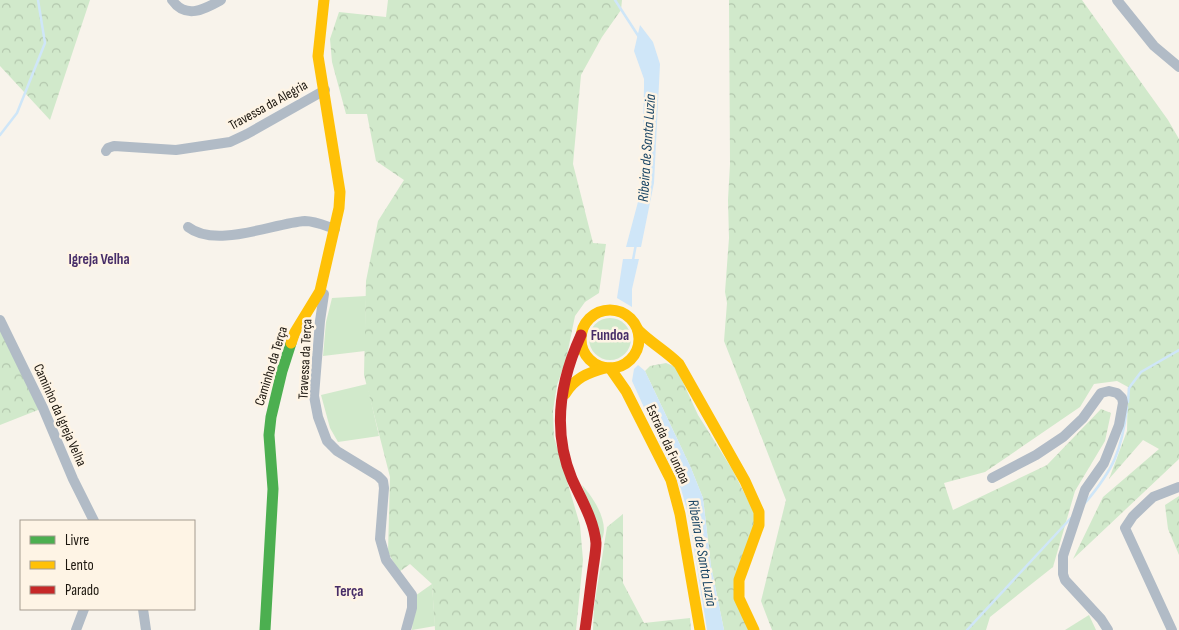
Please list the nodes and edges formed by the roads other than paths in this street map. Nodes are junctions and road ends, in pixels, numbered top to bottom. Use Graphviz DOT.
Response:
graph roads {
  1 [pos="172,0"];
  2 [pos="221,0"];
  3 [pos="324,0"];
  4 [pos="1117,0"];
  5 [pos="1179,67"];
  6 [pos="324,90"];
  7 [pos="106,152"];
  8 [pos="188,227"];
  9 [pos="335,229"];
  10 [pos="320,291"];
  11 [pos="0,320"];
  12 [pos="638,330"];
  13 [pos="581,335"];
  14 [pos="666,353"];
  15 [pos="631,359"];
  16 [pos="608,368"];
  17 [pos="626,391"];
  18 [pos="560,402"];
  19 [pos="992,478"];
  20 [pos="1179,486"];
  21 [pos="94,520"];
  22 [pos="84,610"];
  23 [pos="143,610"];
  24 [pos="76,630"];
  25 [pos="146,630"];
  26 [pos="265,630"];
  27 [pos="406,630"];
  28 [pos="585,630"];
  29 [pos="700,630"];
  30 [pos="754,630"];
  31 [pos="1108,630"];
  32 [pos="1172,630"];
  1 -- 2 [label="street"];
  3 -- 6 [label="main road, Caminho da Terça"];
  4 -- 5 [label="street"];
  6 -- 7 [label="street, Travessa da Alegria"];
  6 -- 9 [label="main road, Caminho da Terça"];
  8 -- 9 [label="street"];
  9 -- 10 [label="main road, Caminho da Terça"];
  10 -- 26 [label="main road, Caminho da Terça"];
  10 -- 27 [label="street, Travessa da Terça"];
  11 -- 21 [label="street, Caminho da Igreja Velha"];
  12 -- 13 [label="main road"];
  12 -- 14 [label="main road"];
  12 -- 15 [label="main road"];
  13 -- 16 [label="main road"];
  13 -- 18 [label="main road"];
  14 -- 15 [label="main road"];
  14 -- 30 [label="main road"];
  15 -- 16 [label="main road"];
  15 -- 17 [label="main road"];
  16 -- 17 [label="main road, Estrada da Fundoa"];
  16 -- 18 [label="main road"];
  17 -- 29 [label="main road, Estrada da Fundoa"];
  18 -- 28 [label="main road"];
  19 -- 31 [label="street"];
  20 -- 32 [label="street"];
  22 -- 24 [label="street"];
  23 -- 25 [label="street"];
}
